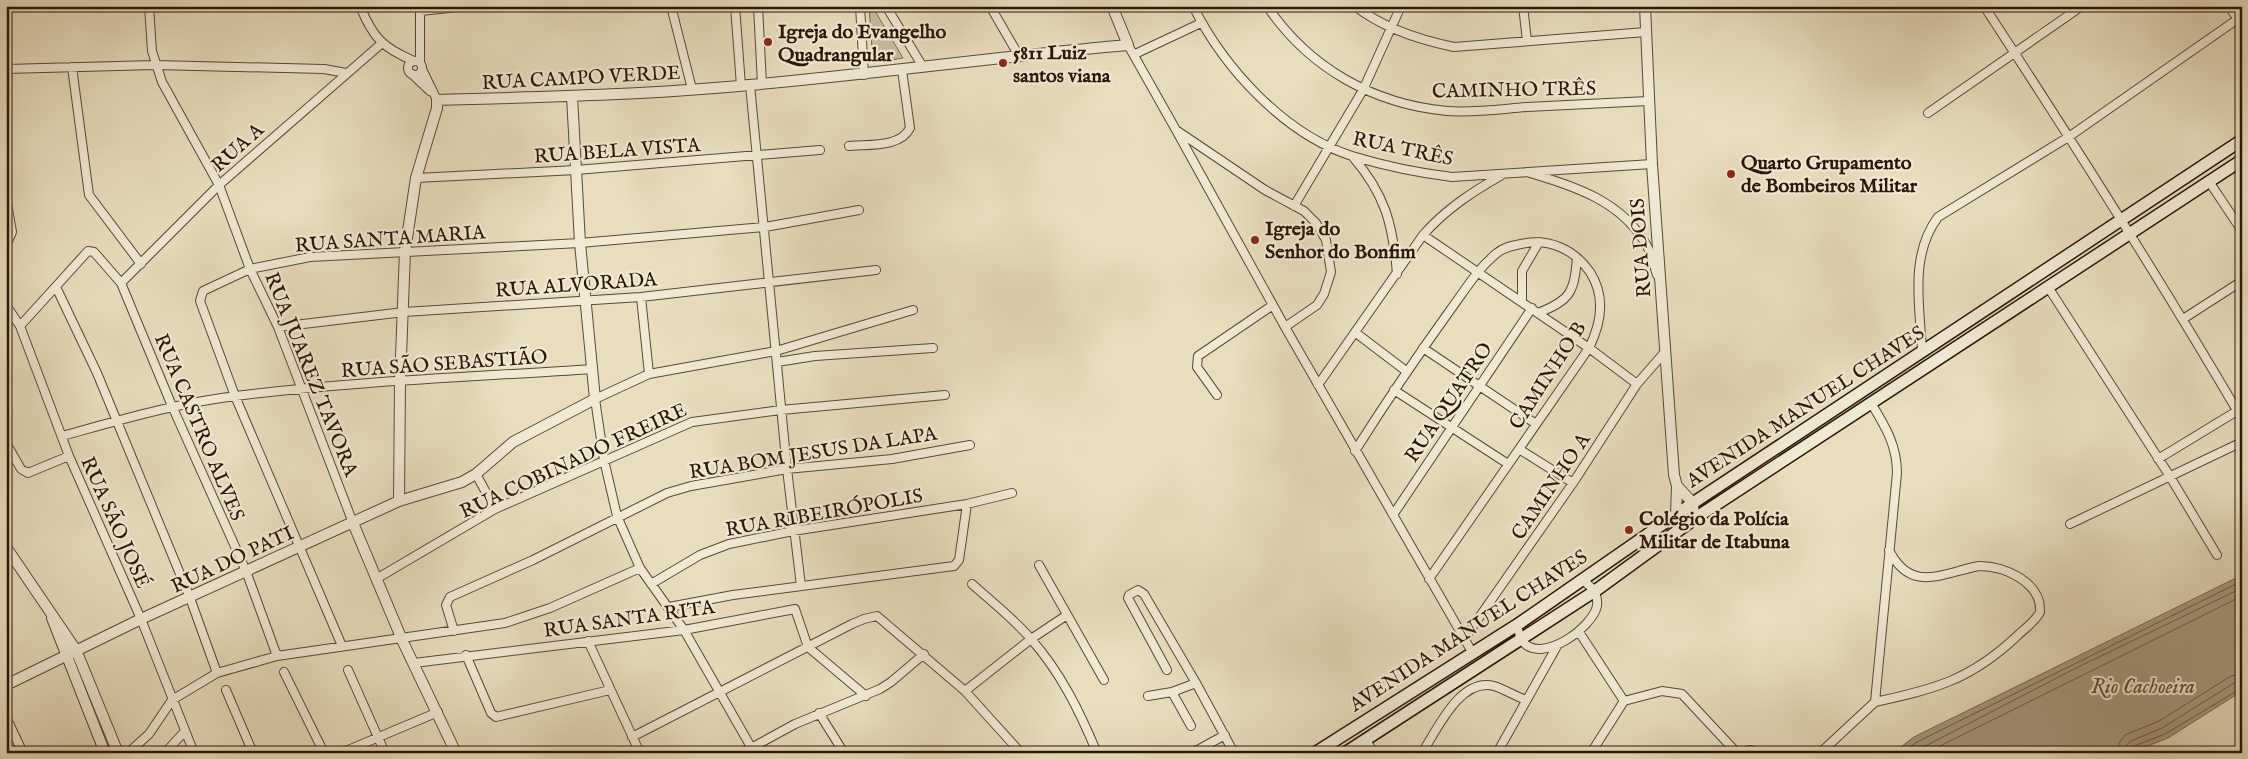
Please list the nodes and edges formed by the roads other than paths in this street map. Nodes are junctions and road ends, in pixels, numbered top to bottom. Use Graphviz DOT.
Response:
graph roads {
  1 [pos="149,6"];
  2 [pos="360,6"];
  3 [pos="469,6"];
  4 [pos="671,6"];
  5 [pos="735,6"];
  6 [pos="758,6"];
  7 [pos="860,6"];
  8 [pos="886,6"];
  9 [pos="990,6"];
  10 [pos="1193,6"];
  11 [pos="1267,6"];
  12 [pos="1355,6"];
  13 [pos="1402,6"];
  14 [pos="1523,6"];
  15 [pos="1644,6"];
  16 [pos="1984,6"];
  17 [pos="2082,6"];
  18 [pos="2228,6"];
  19 [pos="1111,8"];
  20 [pos="420,9"];
  21 [pos="2239,17"];
  22 [pos="1201,23"];
  23 [pos="1391,26"];
  24 [pos="2242,26"];
  25 [pos="1646,32"];
  26 [pos="1526,41"];
  27 [pos="381,44"];
  28 [pos="1128,45"];
  29 [pos="393,52"];
  30 [pos="2014,52"];
  31 [pos="1135,54"];
  32 [pos="1019,56"];
  33 [pos="418,64"];
  34 [pos="155,65"];
  35 [pos="72,67"];
  36 [pos="923,68"];
  37 [pos="6,69"];
  38 [pos="902,70"];
  39 [pos="410,72"];
  40 [pos="346,73"];
  41 [pos="864,75"];
  42 [pos="762,84"];
  43 [pos="746,86"];
  44 [pos="692,89"];
  45 [pos="1362,90"];
  46 [pos="572,96"];
  47 [pos="436,98"];
  48 [pos="1648,101"];
  49 [pos="1928,113"];
  50 [pos="1176,130"];
  51 [pos="2070,136"];
  52 [pos="2242,140"];
  53 [pos="849,146"];
  54 [pos="1329,146"];
  55 [pos="820,150"];
  56 [pos="755,156"];
  57 [pos="1352,156"];
  58 [pos="2242,160"];
  59 [pos="1652,164"];
  60 [pos="576,170"];
  61 [pos="1526,171"];
  62 [pos="1503,174"];
  63 [pos="416,178"];
  64 [pos="2210,183"];
  65 [pos="218,185"];
  66 [pos="6,198"];
  67 [pos="1294,206"];
  68 [pos="859,210"];
  69 [pos="2120,220"];
  70 [pos="764,227"];
  71 [pos="2242,231"];
  72 [pos="2128,233"];
  73 [pos="1423,235"];
  74 [pos="1539,242"];
  75 [pos="580,243"];
  76 [pos="6,246"];
  77 [pos="406,251"];
  78 [pos="1577,258"];
  79 [pos="141,264"];
  80 [pos="250,269"];
  81 [pos="876,270"];
  82 [pos="1478,273"];
  83 [pos="1397,274"];
  84 [pos="2242,281"];
  85 [pos="1660,282"];
  86 [pos="121,283"];
  87 [pos="769,283"];
  88 [pos="56,287"];
  89 [pos="2048,287"];
  90 [pos="641,297"];
  91 [pos="586,301"];
  92 [pos="1522,302"];
  93 [pos="1273,305"];
  94 [pos="6,306"];
  95 [pos="914,310"];
  96 [pos="1535,311"];
  97 [pos="404,312"];
  98 [pos="2184,319"];
  99 [pos="20,326"];
  100 [pos="278,327"];
  101 [pos="1285,327"];
  102 [pos="1356,333"];
  103 [pos="933,348"];
  104 [pos="1423,348"];
  105 [pos="1588,348"];
  106 [pos="776,351"];
  107 [pos="1664,352"];
  108 [pos="1922,352"];
  109 [pos="777,362"];
  110 [pos="592,369"];
  111 [pos="1406,371"];
  112 [pos="649,374"];
  113 [pos="400,382"];
  114 [pos="1638,384"];
  115 [pos="1318,385"];
  116 [pos="1481,386"];
  117 [pos="302,389"];
  118 [pos="1394,390"];
  119 [pos="944,395"];
  120 [pos="1217,395"];
  121 [pos="235,396"];
  122 [pos="595,399"];
  123 [pos="1871,403"];
  124 [pos="172,406"];
  125 [pos="782,410"];
  126 [pos="2237,411"];
  127 [pos="2242,419"];
  128 [pos="116,420"];
  129 [pos="1536,424"];
  130 [pos="1453,428"];
  131 [pos="62,436"];
  132 [pos="2242,442"];
  133 [pos="6,443"];
  134 [pos="970,445"];
  135 [pos="1520,449"];
  136 [pos="1355,451"];
  137 [pos="69,456"];
  138 [pos="2158,459"];
  139 [pos="604,460"];
  140 [pos="1508,464"];
  141 [pos="787,469"];
  142 [pos="476,474"];
  143 [pos="2168,475"];
  144 [pos="1572,483"];
  145 [pos="1677,486"];
  146 [pos="1012,493"];
  147 [pos="399,501"];
  148 [pos="1693,503"];
  149 [pos="967,504"];
  150 [pos="495,510"];
  151 [pos="1393,515"];
  152 [pos="1676,515"];
  153 [pos="617,516"];
  154 [pos="1694,519"];
  155 [pos="353,522"];
  156 [pos="2070,524"];
  157 [pos="793,531"];
  158 [pos="300,546"];
  159 [pos="6,547"];
  160 [pos="1889,550"];
  161 [pos="2217,555"];
  162 [pos="1039,565"];
  163 [pos="640,568"];
  164 [pos="246,571"];
  165 [pos="376,578"];
  166 [pos="1429,579"];
  167 [pos="1582,579"];
  168 [pos="651,584"];
  169 [pos="972,584"];
  170 [pos="801,586"];
  171 [pos="1595,590"];
  172 [pos="190,598"];
  173 [pos="671,610"];
  174 [pos="1068,615"];
  175 [pos="52,617"];
  176 [pos="141,620"];
  177 [pos="1517,625"];
  178 [pos="684,630"];
  179 [pos="454,631"];
  180 [pos="1579,632"];
  181 [pos="402,639"];
  182 [pos="1031,639"];
  183 [pos="1464,639"];
  184 [pos="1522,639"];
  185 [pos="588,641"];
  186 [pos="342,646"];
  187 [pos="1557,646"];
  188 [pos="808,647"];
  189 [pos="76,650"];
  190 [pos="1472,652"];
  191 [pos="924,654"];
  192 [pos="466,655"];
  193 [pos="66,656"];
  194 [pos="277,656"];
  195 [pos="412,660"];
  196 [pos="348,670"];
  197 [pos="1167,670"];
  198 [pos="284,672"];
  199 [pos="217,673"];
  200 [pos="1104,680"];
  201 [pos="1196,683"];
  202 [pos="6,685"];
  203 [pos="226,690"];
  204 [pos="610,690"];
  205 [pos="964,691"];
  206 [pos="720,692"];
  207 [pos="1172,692"];
  208 [pos="866,696"];
  209 [pos="1148,696"];
  210 [pos="1526,700"];
  211 [pos="1624,701"];
  212 [pos="1875,702"];
  213 [pos="174,704"];
  214 [pos="438,712"];
  215 [pos="819,713"];
  216 [pos="6,717"];
  217 [pos="1191,726"];
  218 [pos="185,731"];
  219 [pos="1225,735"];
  220 [pos="632,737"];
  221 [pos="379,738"];
  222 [pos="1365,739"];
  223 [pos="751,747"];
  224 [pos="23,753"];
  225 [pos="105,753"];
  226 [pos="118,753"];
  227 [pos="128,753"];
  228 [pos="165,753"];
  229 [pos="194,753"];
  230 [pos="253,753"];
  231 [pos="324,753"];
  232 [pos="341,753"];
  233 [pos="385,753"];
  234 [pos="456,753"];
  235 [pos="640,753"];
  236 [pos="742,753"];
  237 [pos="844,753"];
  238 [pos="1021,753"];
  239 [pos="1097,753"];
  240 [pos="1192,753"];
  241 [pos="1234,753"];
  242 [pos="1315,753"];
  243 [pos="1345,753"];
  244 [pos="1374,753"];
  245 [pos="1422,753"];
  246 [pos="1497,753"];
  247 [pos="1591,753"];
  248 [pos="1738,753"];
  249 [pos="1758,753"];
  250 [pos="1820,753"];
  1 -- 34 [label="street, RUA JUAREZ TAVORA"];
  2 -- 27 [label="street"];
  3 -- 20 [label="street"];
  4 -- 44 [label="street"];
  5 -- 43 [label="street"];
  6 -- 42 [label="street"];
  7 -- 41 [label="street"];
  8 -- 36 [label="street"];
  9 -- 32 [label="street"];
  10 -- 22 [label="street, RUA TRÊS"];
  11 -- 45 [label="street, CAMINHO TRÊS"];
  12 -- 23 [label="street"];
  13 -- 23 [label="street"];
  14 -- 26 [label="street"];
  15 -- 25 [label="street, RUA DOIS"];
  16 -- 30 [label="street"];
  17 -- 30 [label="street"];
  18 -- 21 [label="street"];
  19 -- 28 [label="street"];
  20 -- 33 [label="street"];
  21 -- 24 [label="street"];
  21 -- 51 [label="street"];
  22 -- 31 [label="street"];
  22 -- 54 [label="street, RUA TRÊS"];
  23 -- 26 [label="street"];
  23 -- 45 [label="street"];
  25 -- 26 [label="street"];
  25 -- 48 [label="street, RUA DOIS"];
  27 -- 29 [label="street"];
  27 -- 40 [label="street, RUA A"];
  28 -- 31 [label="street"];
  28 -- 32 [label="street, RUA CAMPO VERDE"];
  29 -- 33 [label="street"];
  29 -- 39 [label="street"];
  30 -- 49 [label="street"];
  30 -- 51 [label="street"];
  31 -- 50 [label="street"];
  32 -- 36 [label="street, RUA CAMPO VERDE"];
  33 -- 39 [label="street"];
  33 -- 39 [label="street"];
  33 -- 47 [label="street"];
  34 -- 35 [label="street"];
  34 -- 40 [label="street"];
  34 -- 65 [label="street, RUA JUAREZ TAVORA"];
  35 -- 37 [label="street"];
  35 -- 79 [label="street"];
  36 -- 38 [label="street, RUA CAMPO VERDE"];
  38 -- 41 [label="street, RUA CAMPO VERDE"];
  38 -- 53 [label="street"];
  39 -- 47 [label="street"];
  40 -- 65 [label="street, RUA A"];
  41 -- 42 [label="street, RUA CAMPO VERDE"];
  42 -- 43 [label="street, RUA CAMPO VERDE"];
  43 -- 44 [label="street, RUA CAMPO VERDE"];
  43 -- 56 [label="street"];
  44 -- 46 [label="street, RUA CAMPO VERDE"];
  45 -- 48 [label="street, CAMINHO TRÊS"];
  45 -- 54 [label="street"];
  46 -- 47 [label="street, RUA CAMPO VERDE"];
  46 -- 60 [label="street"];
  47 -- 63 [label="street"];
  48 -- 59 [label="street, RUA DOIS"];
  50 -- 67 [label="street"];
  50 -- 93 [label="street"];
  51 -- 69 [label="street"];
  51 -- 108 [label="street"];
  52 -- 69 [label="main road, AVENIDA MANUEL CHAVES"];
  54 -- 57 [label="street, RUA TRÊS"];
  54 -- 67 [label="street"];
  55 -- 56 [label="street, RUA BELA VISTA"];
  56 -- 60 [label="street, RUA BELA VISTA"];
  56 -- 70 [label="street"];
  57 -- 62 [label="street, RUA TRÊS"];
  57 -- 83 [label="street"];
  58 -- 64 [label="main road, AVENIDA MANUEL CHAVES"];
  59 -- 61 [label="street, RUA TRÊS"];
  59 -- 85 [label="street, RUA DOIS"];
  60 -- 63 [label="street, RUA BELA VISTA"];
  60 -- 75 [label="street"];
  61 -- 62 [label="street, RUA TRÊS"];
  61 -- 85 [label="street"];
  62 -- 73 [label="street"];
  63 -- 77 [label="street"];
  64 -- 71 [label="street"];
  64 -- 72 [label="main road, AVENIDA MANUEL CHAVES"];
  65 -- 79 [label="street, RUA A"];
  65 -- 80 [label="street, RUA JUAREZ TAVORA"];
  66 -- 76 [label="street"];
  67 -- 101 [label="street"];
  68 -- 70 [label="street, RUA SANTA MARIA"];
  69 -- 72 [label="street"];
  69 -- 108 [label="main road, AVENIDA MANUEL CHAVES"];
  70 -- 75 [label="street, RUA SANTA MARIA"];
  70 -- 87 [label="street"];
  72 -- 89 [label="main road, AVENIDA MANUEL CHAVES"];
  72 -- 98 [label="street"];
  73 -- 82 [label="street"];
  73 -- 83 [label="street"];
  74 -- 78 [label="street, CAMINHO B"];
  74 -- 82 [label="street, CAMINHO B"];
  74 -- 92 [label="street"];
  75 -- 77 [label="street, RUA SANTA MARIA"];
  75 -- 91 [label="street"];
  77 -- 80 [label="street, RUA SANTA MARIA"];
  77 -- 97 [label="street"];
  78 -- 96 [label="street"];
  78 -- 105 [label="street, CAMINHO B"];
  79 -- 86 [label="street, RUA A"];
  80 -- 100 [label="street, RUA JUAREZ TAVORA"];
  80 -- 121 [label="street, RUA SANTA MARIA"];
  81 -- 87 [label="street, RUA ALVORADA"];
  82 -- 92 [label="street"];
  82 -- 104 [label="street, CAMINHO B"];
  83 -- 102 [label="street"];
  84 -- 98 [label="street"];
  85 -- 107 [label="street, RUA DOIS"];
  86 -- 88 [label="street, RUA CASTRO ALVES"];
  86 -- 124 [label="street, RUA CASTRO ALVES"];
  87 -- 90 [label="street, RUA ALVORADA"];
  87 -- 106 [label="street"];
  88 -- 99 [label="street"];
  88 -- 128 [label="street"];
  89 -- 123 [label="main road, AVENIDA MANUEL CHAVES"];
  89 -- 138 [label="street"];
  90 -- 91 [label="street, RUA ALVORADA"];
  90 -- 112 [label="street"];
  91 -- 97 [label="street, RUA ALVORADA"];
  91 -- 110 [label="street"];
  92 -- 96 [label="street"];
  93 -- 101 [label="street"];
  93 -- 120 [label="street"];
  94 -- 99 [label="street, RUA SÃO JOSÉ"];
  95 -- 106 [label="street"];
  96 -- 105 [label="street"];
  96 -- 116 [label="street, RUA QUATRO"];
  97 -- 100 [label="street, RUA ALVORADA"];
  97 -- 113 [label="street"];
  98 -- 126 [label="street"];
  99 -- 131 [label="street, RUA SÃO JOSÉ"];
  100 -- 117 [label="street, RUA JUAREZ TAVORA"];
  101 -- 115 [label="street"];
  102 -- 111 [label="street"];
  102 -- 115 [label="street"];
  103 -- 109 [label="street"];
  104 -- 111 [label="street, CAMINHO B"];
  104 -- 116 [label="street"];
  105 -- 114 [label="street"];
  105 -- 129 [label="street, CAMINHO B"];
  106 -- 109 [label="street"];
  106 -- 112 [label="street"];
  107 -- 114 [label="street, CAMINHO A"];
  107 -- 145 [label="street, RUA DOIS"];
  108 -- 148 [label="main road, AVENIDA MANUEL CHAVES"];
  109 -- 125 [label="street"];
  110 -- 113 [label="street, RUA SÃO SEBASTIÃO"];
  110 -- 122 [label="street"];
  111 -- 118 [label="street, CAMINHO B"];
  112 -- 122 [label="street"];
  113 -- 117 [label="street, RUA SÃO SEBASTIÃO"];
  113 -- 147 [label="street"];
  114 -- 144 [label="street, CAMINHO A"];
  115 -- 136 [label="street"];
  116 -- 129 [label="street"];
  116 -- 130 [label="street, RUA QUATRO"];
  117 -- 121 [label="street, RUA SÃO SEBASTIÃO"];
  117 -- 155 [label="street, RUA JUAREZ TAVORA"];
  118 -- 130 [label="street"];
  118 -- 136 [label="street, CAMINHO B"];
  119 -- 125 [label="street, RUA COBINADO FREIRE"];
  121 -- 124 [label="street, RUA SÃO SEBASTIÃO"];
  121 -- 158 [label="street, RUA SANTA MARIA"];
  122 -- 139 [label="street"];
  122 -- 142 [label="street, RUA DO PATI"];
  123 -- 154 [label="main road, AVENIDA MANUEL CHAVES"];
  123 -- 160 [label="street"];
  124 -- 128 [label="street, RUA SÃO SEBASTIÃO"];
  124 -- 164 [label="street, RUA CASTRO ALVES"];
  125 -- 139 [label="street, RUA COBINADO FREIRE"];
  125 -- 141 [label="street"];
  126 -- 127 [label="street"];
  126 -- 138 [label="street"];
  128 -- 131 [label="street, RUA SÃO SEBASTIÃO"];
  128 -- 172 [label="street"];
  129 -- 135 [label="street, CAMINHO B"];
  130 -- 140 [label="street"];
  130 -- 151 [label="street, RUA QUATRO"];
  131 -- 137 [label="street, RUA SÃO JOSÉ"];
  132 -- 143 [label="street"];
  133 -- 137 [label="street"];
  134 -- 141 [label="street, RUA BOM JESUS DA LAPA"];
  135 -- 140 [label="street, CAMINHO B"];
  135 -- 144 [label="street"];
  136 -- 151 [label="street"];
  137 -- 176 [label="street, RUA SÃO JOSÉ"];
  138 -- 143 [label="street"];
  139 -- 150 [label="street, RUA COBINADO FREIRE"];
  139 -- 153 [label="street"];
  140 -- 166 [label="street, CAMINHO B"];
  141 -- 153 [label="street, RUA BOM JESUS DA LAPA"];
  141 -- 157 [label="street"];
  142 -- 147 [label="street, RUA DO PATI"];
  142 -- 150 [label="street"];
  143 -- 156 [label="street"];
  143 -- 161 [label="street"];
  144 -- 183 [label="street, CAMINHO A"];
  145 -- 148 [label="street"];
  145 -- 152 [label="street, RUA DOIS"];
  146 -- 149 [label="street, RUA RIBEIRÓPOLIS"];
  147 -- 155 [label="street, RUA DO PATI"];
  148 -- 152 [label="main road, AVENIDA MANUEL CHAVES"];
  148 -- 154 [label="street"];
  149 -- 157 [label="street, RUA RIBEIRÓPOLIS"];
  149 -- 170 [label="street"];
  150 -- 165 [label="street, RUA COBINADO FREIRE"];
  151 -- 166 [label="street"];
  152 -- 167 [label="main road, AVENIDA MANUEL CHAVES"];
  153 -- 163 [label="street"];
  153 -- 179 [label="street, RUA BOM JESUS DA LAPA"];
  154 -- 171 [label="main road, AVENIDA MANUEL CHAVES"];
  155 -- 158 [label="street, RUA DO PATI"];
  155 -- 165 [label="street, RUA JUAREZ TAVORA"];
  157 -- 168 [label="street, RUA RIBEIRÓPOLIS"];
  157 -- 170 [label="street"];
  158 -- 164 [label="street, RUA DO PATI"];
  158 -- 186 [label="street, RUA SANTA MARIA"];
  159 -- 175 [label="street"];
  160 -- 212 [label="street"];
  160 -- 212 [label="street"];
  162 -- 174 [label="street"];
  163 -- 168 [label="street"];
  163 -- 179 [label="street"];
  164 -- 172 [label="street, RUA DO PATI"];
  164 -- 194 [label="street, RUA CASTRO ALVES"];
  165 -- 181 [label="street, RUA JUAREZ TAVORA"];
  166 -- 183 [label="street"];
  167 -- 171 [label="street"];
  167 -- 177 [label="main road, AVENIDA MANUEL CHAVES"];
  168 -- 173 [label="street"];
  169 -- 182 [label="street"];
  170 -- 173 [label="street"];
  171 -- 180 [label="street"];
  171 -- 184 [label="main road, AVENIDA MANUEL CHAVES"];
  172 -- 176 [label="street, RUA DO PATI"];
  172 -- 199 [label="street"];
  173 -- 178 [label="street"];
  174 -- 182 [label="street"];
  174 -- 200 [label="street"];
  175 -- 189 [label="street"];
  175 -- 193 [label="street"];
  176 -- 189 [label="street, RUA DO PATI"];
  176 -- 213 [label="street, RUA SÃO JOSÉ"];
  177 -- 184 [label="street"];
  177 -- 190 [label="main road, AVENIDA MANUEL CHAVES"];
  178 -- 185 [label="street, RUA SANTA RITA"];
  178 -- 188 [label="street, RUA SANTA RITA"];
  178 -- 206 [label="street"];
  179 -- 181 [label="street"];
  180 -- 187 [label="street"];
  180 -- 211 [label="street"];
  181 -- 186 [label="street"];
  181 -- 195 [label="street, RUA JUAREZ TAVORA"];
  182 -- 205 [label="street"];
  182 -- 239 [label="street"];
  183 -- 190 [label="street"];
  184 -- 187 [label="street"];
  184 -- 222 [label="main road, AVENIDA MANUEL CHAVES"];
  185 -- 192 [label="street, RUA SANTA RITA"];
  185 -- 204 [label="street"];
  186 -- 194 [label="street"];
  187 -- 210 [label="street"];
  188 -- 191 [label="street"];
  188 -- 206 [label="street"];
  188 -- 208 [label="street"];
  189 -- 193 [label="street, RUA DO PATI"];
  189 -- 226 [label="street"];
  190 -- 242 [label="main road, AVENIDA MANUEL CHAVES"];
  191 -- 205 [label="street"];
  191 -- 208 [label="street"];
  192 -- 195 [label="street, RUA SANTA RITA"];
  192 -- 204 [label="street"];
  193 -- 202 [label="street, RUA DO PATI"];
  193 -- 225 [label="street"];
  194 -- 199 [label="street"];
  195 -- 214 [label="street, RUA JUAREZ TAVORA"];
  196 -- 221 [label="street"];
  197 -- 201 [label="street"];
  198 -- 231 [label="street"];
  199 -- 213 [label="street"];
  201 -- 207 [label="street"];
  201 -- 219 [label="street"];
  203 -- 230 [label="street"];
  204 -- 220 [label="street"];
  205 -- 238 [label="street"];
  206 -- 220 [label="street"];
  206 -- 223 [label="street"];
  207 -- 209 [label="street"];
  207 -- 217 [label="street"];
  208 -- 215 [label="street"];
  210 -- 245 [label="street"];
  210 -- 246 [label="street"];
  211 -- 247 [label="street"];
  211 -- 248 [label="street"];
  212 -- 250 [label="street"];
  213 -- 218 [label="street, RUA SÃO JOSÉ"];
  213 -- 227 [label="street"];
  214 -- 221 [label="street"];
  214 -- 234 [label="street, RUA JUAREZ TAVORA"];
  215 -- 223 [label="street"];
  215 -- 237 [label="street"];
  216 -- 224 [label="street"];
  218 -- 228 [label="street"];
  218 -- 229 [label="street, RUA SÃO JOSÉ"];
  219 -- 240 [label="street"];
  219 -- 241 [label="street"];
  220 -- 235 [label="street"];
  221 -- 232 [label="street"];
  221 -- 233 [label="street"];
  222 -- 243 [label="main road, AVENIDA MANUEL CHAVES"];
  222 -- 244 [label="street"];
  223 -- 236 [label="street"];
  248 -- 249 [label="street"];
}
